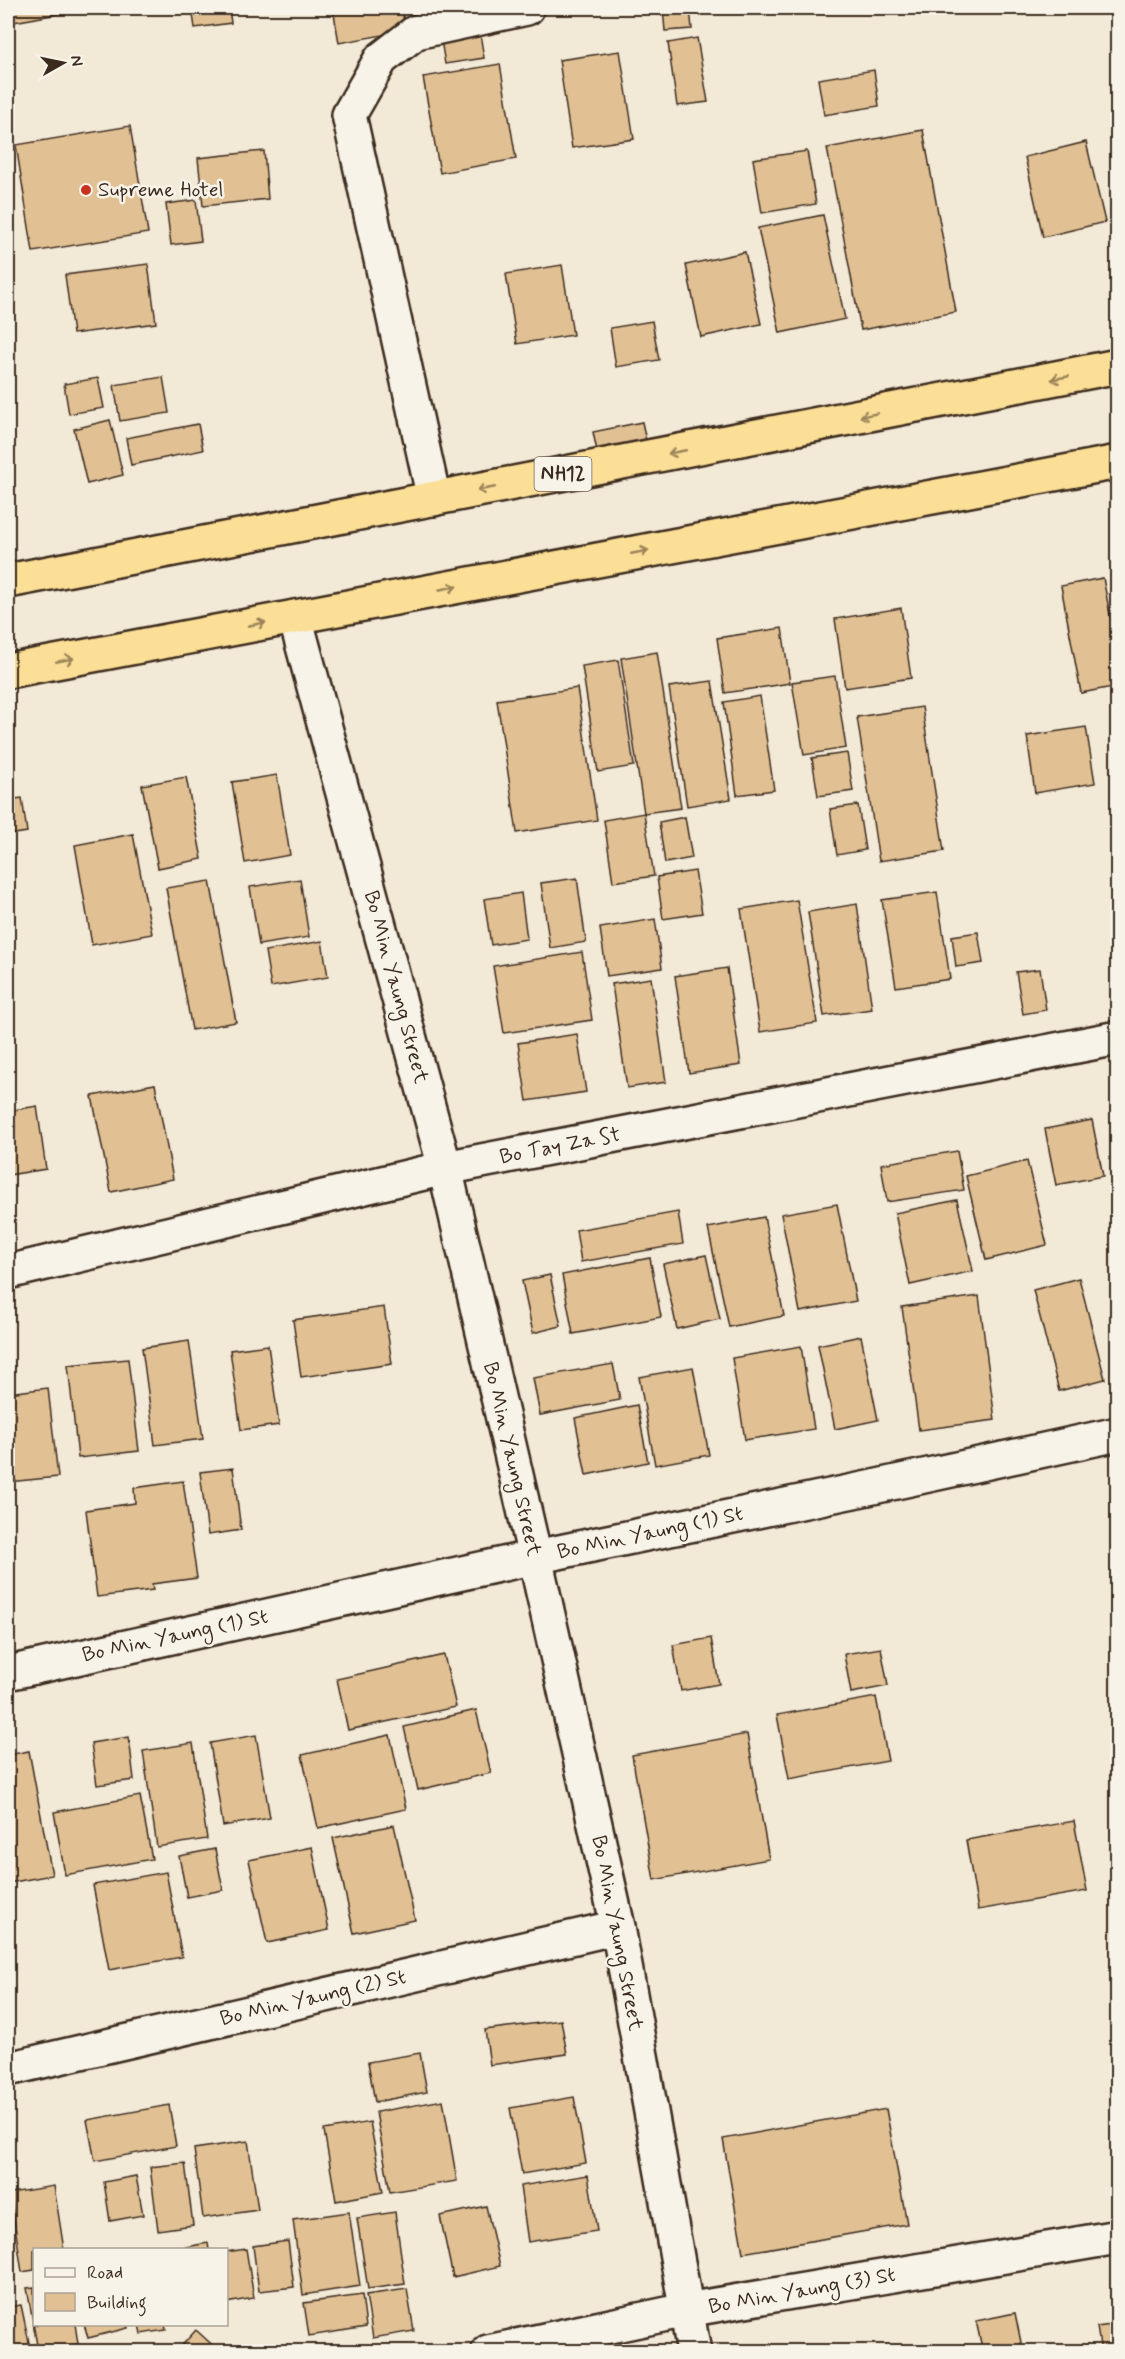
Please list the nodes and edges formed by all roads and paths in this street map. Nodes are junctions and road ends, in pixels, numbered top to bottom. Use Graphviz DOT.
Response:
graph roads {
  1 [pos="527,8"];
  2 [pos="1118,366"];
  3 [pos="1118,462"];
  4 [pos="434,499"];
  5 [pos="8,581"];
  6 [pos="295,617"];
  7 [pos="8,671"];
  8 [pos="1118,1038"];
  9 [pos="445,1168"];
  10 [pos="8,1272"];
  11 [pos="1118,1434"];
  12 [pos="535,1557"];
  13 [pos="8,1673"];
  14 [pos="618,1927"];
  15 [pos="8,2069"];
  16 [pos="1118,2237"];
  17 [pos="687,2310"];
  18 [pos="488,2352"];
  19 [pos="694,2352"];
  1 -- 4 [label="street"];
  2 -- 4 [label="highway, NH12, one-way"];
  6 -- 3 [label="highway, one-way"];
  4 -- 5 [label="highway, NH12"];
  7 -- 6 [label="highway, one-way"];
  6 -- 9 [label="street, Bo Min Yaung Street"];
  8 -- 9 [label="street, Bo Tay Za St"];
  9 -- 10 [label="street, Bo Tay Za St"];
  9 -- 12 [label="street, Bo Min Yaung Street"];
  11 -- 12 [label="street, Bo Min Yaung (1) St"];
  12 -- 13 [label="street, Bo Min Yaung (1) St"];
  12 -- 14 [label="street, Bo Min Yaung Street"];
  14 -- 15 [label="street, Bo Min Yaung (2) St"];
  14 -- 17 [label="street, Bo Min Yaung Street"];
  16 -- 17 [label="street, Bo Min Yaung (3) St"];
  17 -- 18 [label="street, Bo Min Yaung (3) St"];
  17 -- 19 [label="street, Bo Min Yaung Street"];
}
